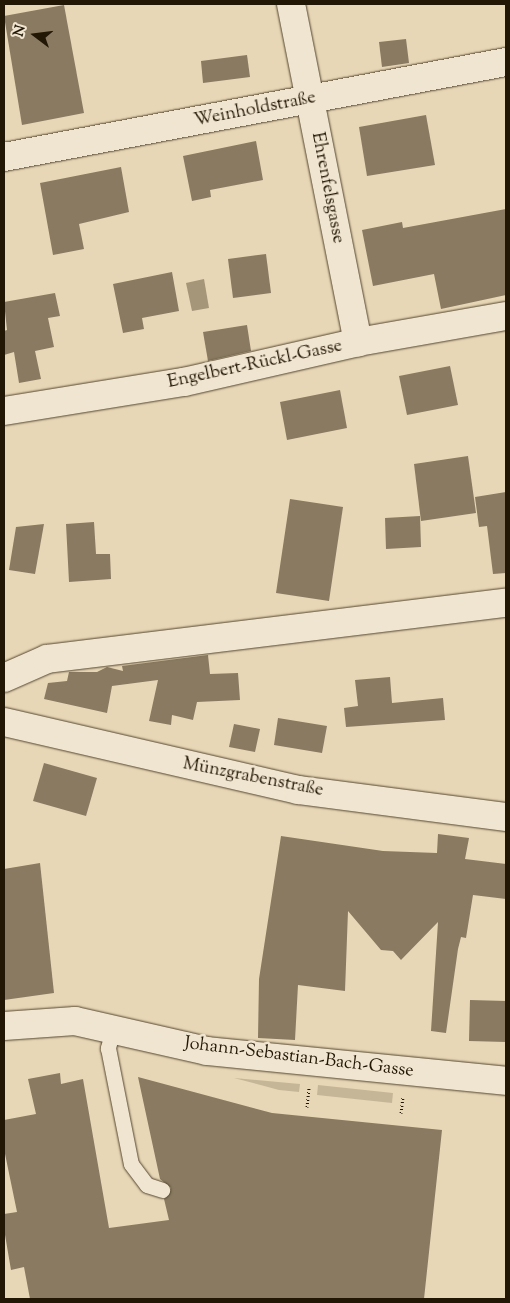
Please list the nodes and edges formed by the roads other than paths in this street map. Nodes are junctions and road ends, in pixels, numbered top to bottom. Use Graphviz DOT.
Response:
graph roads {
  1 [pos="291,4"];
  2 [pos="506,62"];
  3 [pos="310,99"];
  4 [pos="4,157"];
  5 [pos="506,316"];
  6 [pos="358,342"];
  7 [pos="4,411"];
  8 [pos="506,603"];
  9 [pos="4,678"];
  10 [pos="4,722"];
  11 [pos="506,816"];
  12 [pos="4,1026"];
  13 [pos="113,1030"];
  14 [pos="506,1081"];
  15 [pos="162,1190"];
  1 -- 3 [label="street, Ehrenfelsgasse"];
  2 -- 3 [label="street, Weinholdstraße"];
  3 -- 4 [label="street, Weinholdstraße"];
  3 -- 6 [label="street, Ehrenfelsgasse"];
  5 -- 6 [label="street, Engelbert-Rückl-Gasse"];
  6 -- 7 [label="street, Engelbert-Rückl-Gasse"];
  8 -- 9 [label="street"];
  10 -- 11 [label="street, Münzgrabenstraße"];
  12 -- 13 [label="street, Johann-Sebastian-Bach-Gasse"];
  13 -- 14 [label="street, Johann-Sebastian-Bach-Gasse"];
  13 -- 15 [label="lane"];
}
